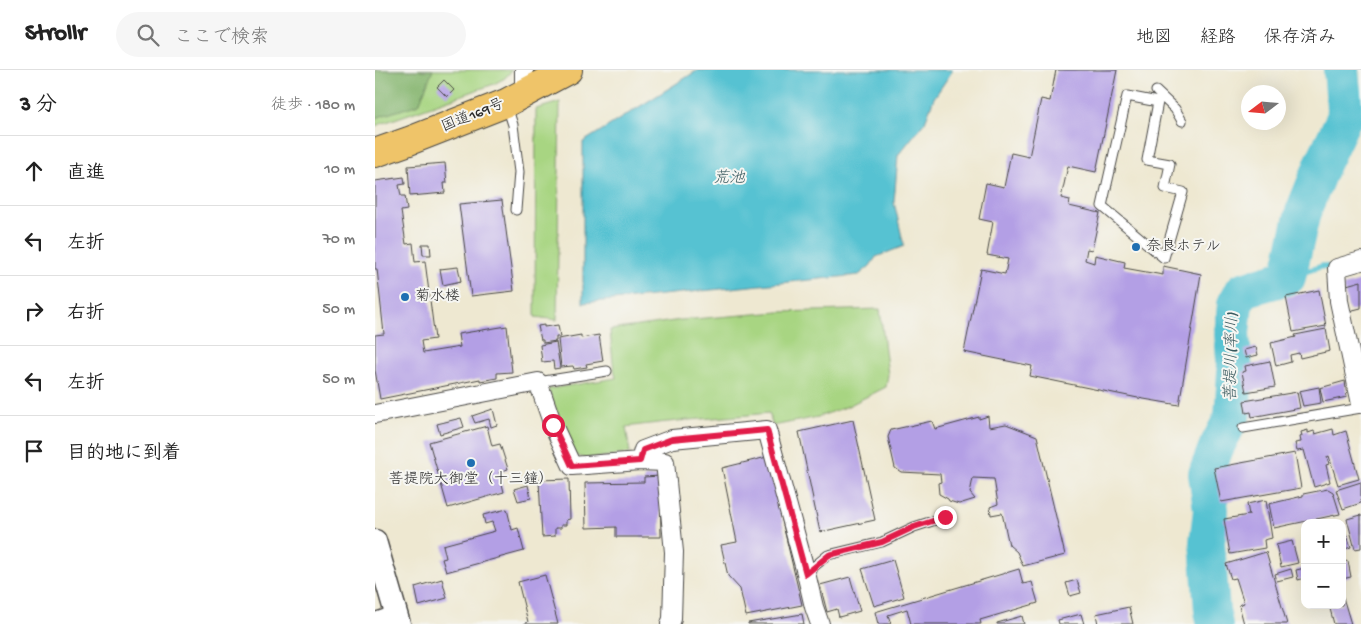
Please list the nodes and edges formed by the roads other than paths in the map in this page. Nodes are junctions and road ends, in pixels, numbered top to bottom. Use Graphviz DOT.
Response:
graph roads {
  1 [pos="568,70"];
  2 [pos="518,89"];
  3 [pos="1156,91"];
  4 [pos="1182,121"];
  5 [pos="375,153"];
  6 [pos="1147,160"];
  7 [pos="516,210"];
  8 [pos="1361,261"];
  9 [pos="607,371"];
  10 [pos="538,382"];
  11 [pos="1361,406"];
  12 [pos="375,414"];
  13 [pos="1243,428"];
  14 [pos="640,461"];
  15 [pos="945,517"];
  16 [pos="375,541"];
  17 [pos="806,574"];
  18 [pos="398,620"];
  19 [pos="376,624"];
  20 [pos="670,624"];
  21 [pos="819,624"];
  1 -- 2 [label="highway, 国道169号"];
  2 -- 5 [label="highway, 国道169号"];
  2 -- 7 [label="lane"];
  3 -- 4 [label="lane"];
  6 -- 6 [label="lane"];
  8 -- 11 [label="street"];
  9 -- 10 [label="lane"];
  10 -- 12 [label="street"];
  10 -- 14 [label="street"];
  11 -- 13 [label="lane"];
  14 -- 17 [label="street"];
  14 -- 20 [label="street"];
  15 -- 17 [label="lane"];
  16 -- 18 [label="street"];
  17 -- 21 [label="street"];
  18 -- 19 [label="street"];
}
